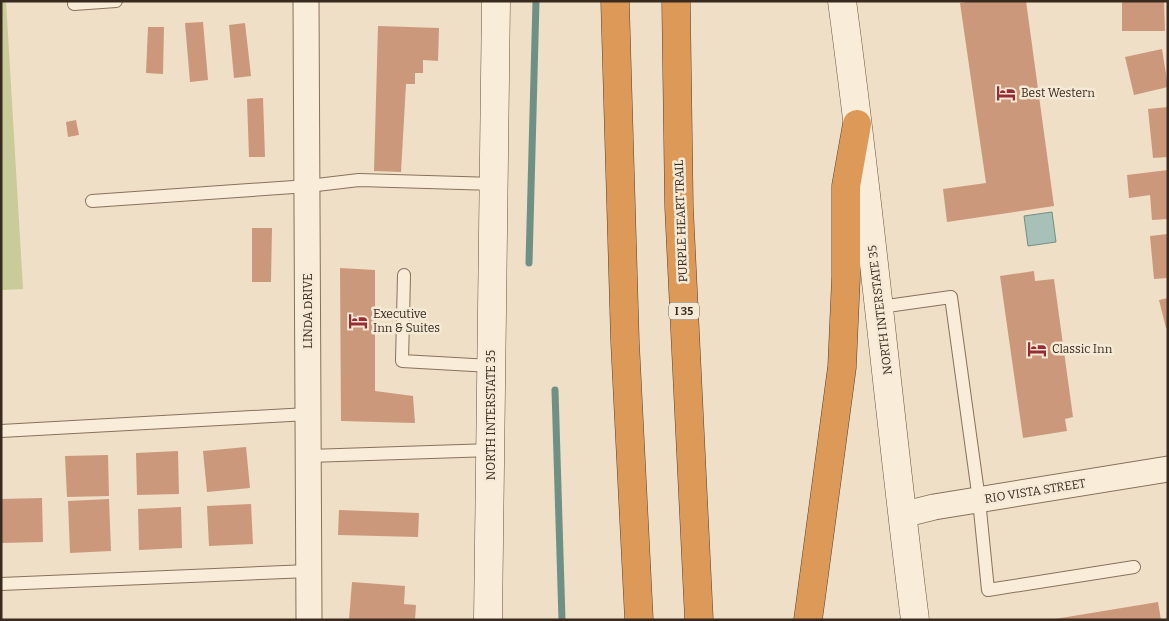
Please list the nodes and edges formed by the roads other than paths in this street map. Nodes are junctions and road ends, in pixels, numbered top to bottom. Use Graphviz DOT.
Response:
graph roads {
  1 [pos="116,1"];
  2 [pos="306,1"];
  3 [pos="496,1"];
  4 [pos="615,1"];
  5 [pos="676,1"];
  6 [pos="842,1"];
  7 [pos="74,4"];
  8 [pos="857,124"];
  9 [pos="494,184"];
  10 [pos="308,186"];
  11 [pos="92,200"];
  12 [pos="404,275"];
  13 [pos="880,307"];
  14 [pos="491,366"];
  15 [pos="308,414"];
  16 [pos="1,431"];
  17 [pos="492,450"];
  18 [pos="308,456"];
  19 [pos="1168,469"];
  20 [pos="979,500"];
  21 [pos="902,515"];
  22 [pos="1134,568"];
  23 [pos="309,571"];
  24 [pos="1,584"];
  25 [pos="310,620"];
  26 [pos="488,620"];
  27 [pos="638,620"];
  28 [pos="699,620"];
  29 [pos="808,620"];
  30 [pos="915,620"];
  1 -- 7 [label="lane"];
  2 -- 10 [label="street, LINDA DRIVE"];
  3 -- 9 [label="main road, NORTH INTERSTATE 35"];
  4 -- 27 [label="highway"];
  5 -- 28 [label="highway, PURPLE HEART TRAIL / I 35"];
  6 -- 8 [label="main road, NORTH INTERSTATE 35"];
  8 -- 13 [label="main road, NORTH INTERSTATE 35"];
  8 -- 29 [label="highway"];
  9 -- 10 [label="lane"];
  9 -- 14 [label="main road, NORTH INTERSTATE 35"];
  10 -- 11 [label="lane"];
  10 -- 15 [label="street, LINDA DRIVE"];
  12 -- 14 [label="lane"];
  13 -- 20 [label="lane"];
  13 -- 21 [label="main road, NORTH INTERSTATE 35"];
  14 -- 17 [label="main road, NORTH INTERSTATE 35"];
  15 -- 16 [label="lane"];
  15 -- 18 [label="street, LINDA DRIVE"];
  17 -- 18 [label="lane"];
  17 -- 26 [label="main road, NORTH INTERSTATE 35"];
  18 -- 23 [label="street, LINDA DRIVE"];
  19 -- 20 [label="street, RIO VISTA STREET"];
  20 -- 21 [label="street, RIO VISTA STREET"];
  20 -- 22 [label="lane"];
  21 -- 30 [label="main road, NORTH INTERSTATE 35"];
  23 -- 24 [label="lane"];
  23 -- 25 [label="street, LINDA DRIVE"];
}
